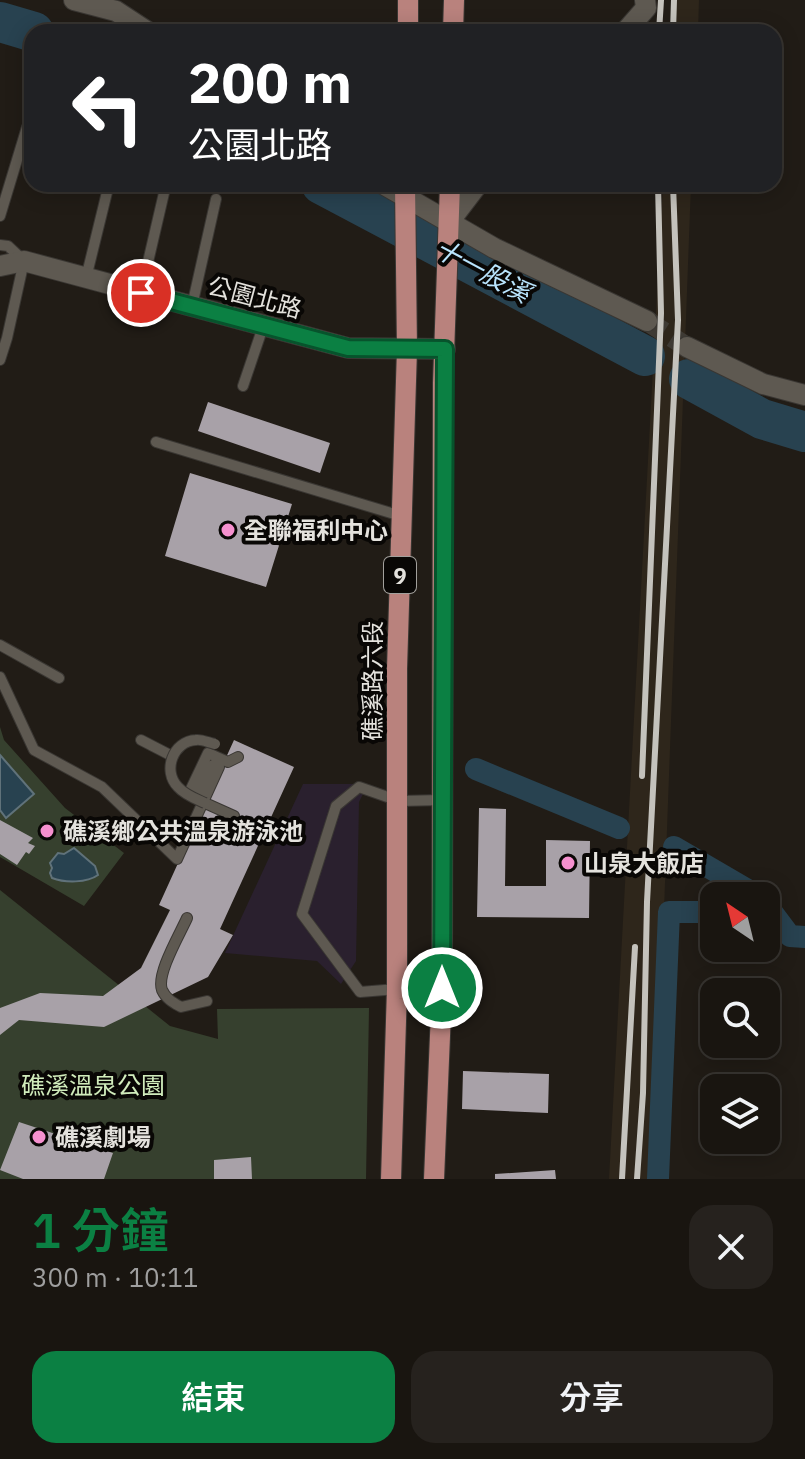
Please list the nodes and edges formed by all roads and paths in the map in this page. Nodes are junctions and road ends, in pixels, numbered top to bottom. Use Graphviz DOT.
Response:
graph roads {
  1 [pos="74,0"];
  2 [pos="408,0"];
  3 [pos="454,0"];
  4 [pos="646,4"];
  5 [pos="136,24"];
  6 [pos="408,24"];
  7 [pos="453,24"];
  8 [pos="631,24"];
  9 [pos="24,137"];
  10 [pos="107,192"];
  11 [pos="450,192"];
  12 [pos="473,192"];
  13 [pos="164,193"];
  14 [pos="405,197"];
  15 [pos="216,199"];
  16 [pos="0,216"];
  17 [pos="449,228"];
  18 [pos="0,245"];
  19 [pos="24,261"];
  20 [pos="0,266"];
  21 [pos="86,278"];
  22 [pos="141,293"];
  23 [pos="192,307"];
  24 [pos="647,321"];
  25 [pos="263,327"];
  26 [pos="687,347"];
  27 [pos="407,349"];
  28 [pos="445,349"];
  29 [pos="0,360"];
  30 [pos="243,386"];
  31 [pos="805,395"];
  32 [pos="156,442"];
  33 [pos="401,516"];
  34 [pos="0,645"];
  35 [pos="0,677"];
  36 [pos="59,678"];
  37 [pos="141,740"];
  38 [pos="215,744"];
  39 [pos="172,756"];
  40 [pos="238,757"];
  41 [pos="442,800"];
  42 [pos="399,801"];
  43 [pos="234,816"];
  44 [pos="187,918"];
  45 [pos="442,988"];
  46 [pos="397,989"];
  47 [pos="207,1001"];
  48 [pos="391,1179"];
  49 [pos="434,1179"];
  1 -- 5 [label="street"];
  2 -- 6 [label="main road"];
  3 -- 7 [label="main road"];
  4 -- 8 [label="street"];
  9 -- 16 [label="lane"];
  10 -- 21 [label="lane"];
  11 -- 17 [label="main road, 9"];
  12 -- 17 [label="street"];
  13 -- 22 [label="lane"];
  14 -- 17 [label="street"];
  14 -- 27 [label="main road, 礁溪路六段 / 9"];
  15 -- 23 [label="lane"];
  17 -- 24 [label="street"];
  17 -- 28 [label="main road, 9"];
  18 -- 19 [label="lane"];
  19 -- 20 [label="street, 公園北路"];
  19 -- 21 [label="street, 公園北路"];
  19 -- 29 [label="lane"];
  21 -- 22 [label="street, 公園北路"];
  22 -- 23 [label="street, 公園北路"];
  23 -- 25 [label="street, 公園北路"];
  25 -- 27 [label="street, 公園北路"];
  25 -- 30 [label="lane"];
  26 -- 31 [label="street"];
  27 -- 28 [label="street, 公園北路"];
  27 -- 33 [label="main road, 礁溪路六段 / 9"];
  28 -- 41 [label="main road, 9"];
  32 -- 33 [label="lane"];
  33 -- 42 [label="main road, 礁溪路六段 / 9"];
  34 -- 36 [label="lane"];
  35 -- 40 [label="lane"];
  37 -- 39 [label="lane"];
  38 -- 39 [label="lane, bridge"];
  39 -- 43 [label="lane, bridge"];
  41 -- 42 [label="lane"];
  41 -- 45 [label="main road, 9"];
  42 -- 46 [label="main road, 礁溪路六段 / 9"];
  42 -- 46 [label="lane"];
  44 -- 47 [label="lane"];
  45 -- 46 [label="main road"];
  45 -- 49 [label="main road, 9"];
  46 -- 48 [label="main road, 礁溪路六段 / 9"];
}
